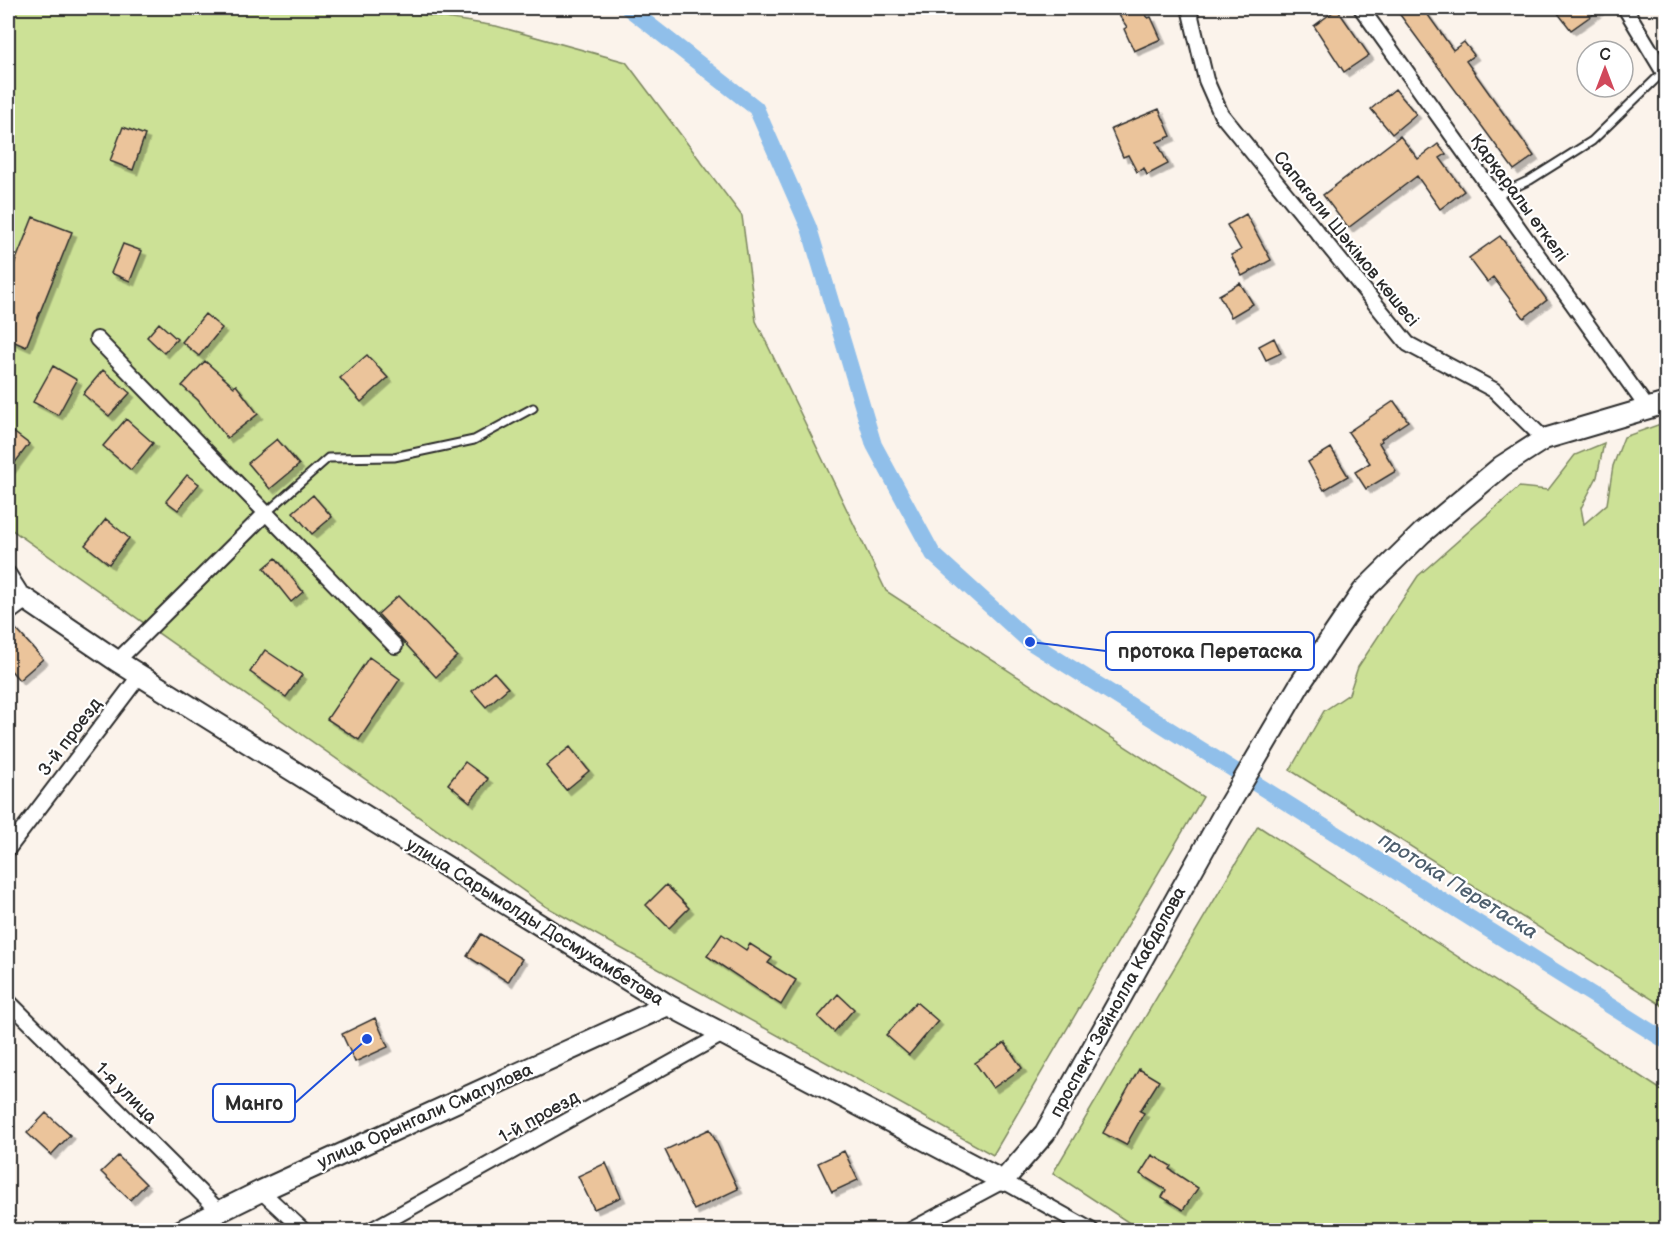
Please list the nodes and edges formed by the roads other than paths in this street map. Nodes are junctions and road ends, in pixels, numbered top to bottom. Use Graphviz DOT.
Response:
graph roads {
  1 [pos="1189,8"];
  2 [pos="1361,8"];
  3 [pos="1625,8"];
  4 [pos="1665,74"];
  5 [pos="1496,196"];
  6 [pos="97,339"];
  7 [pos="1657,406"];
  8 [pos="533,408"];
  9 [pos="1544,439"];
  10 [pos="266,513"];
  11 [pos="8,573"];
  12 [pos="24,598"];
  13 [pos="8,610"];
  14 [pos="395,646"];
  15 [pos="117,661"];
  16 [pos="140,675"];
  17 [pos="8,849"];
  18 [pos="8,1001"];
  19 [pos="668,1005"];
  20 [pos="723,1034"];
  21 [pos="1004,1181"];
  22 [pos="261,1191"];
  23 [pos="219,1211"];
  24 [pos="182,1230"];
  25 [pos="303,1230"];
  26 [pos="371,1230"];
  27 [pos="911,1230"];
  28 [pos="1091,1230"];
  1 -- 9 [label="street, Сапағали Шәкімов көшесі"];
  2 -- 5 [label="street, Қарқаралы өткелі"];
  3 -- 4 [label="street"];
  4 -- 5 [label="lane"];
  5 -- 7 [label="street, Қарқаралы өткелі"];
  6 -- 10 [label="street"];
  7 -- 9 [label="main road"];
  8 -- 10 [label="lane"];
  9 -- 21 [label="main road, проспект Зейнолла Кабдолова"];
  10 -- 14 [label="street"];
  10 -- 15 [label="street"];
  11 -- 12 [label="street, улица Сарымолды Досмухамбетова"];
  12 -- 13 [label="main road"];
  12 -- 15 [label="main road, улица Сарымолды Досмухамбетова"];
  15 -- 16 [label="main road, улица Сарымолды Досмухамбетова"];
  16 -- 17 [label="street, 3-й проезд"];
  16 -- 19 [label="main road, улица Сарымолды Досмухамбетова"];
  18 -- 23 [label="street, 1-я улица"];
  19 -- 20 [label="main road, улица Сарымолды Досмухамбетова"];
  19 -- 22 [label="main road, улица Орынгали Смагулова"];
  20 -- 21 [label="main road, улица Сарымолды Досмухамбетова"];
  20 -- 26 [label="street, 1-й проезд"];
  21 -- 27 [label="street"];
  21 -- 28 [label="street, улица Сарымолды Досмухамбетова"];
  22 -- 23 [label="main road, улица Орынгали Смагулова"];
  22 -- 25 [label="street"];
  23 -- 24 [label="main road, улица Орынгали Смагулова"];
}
